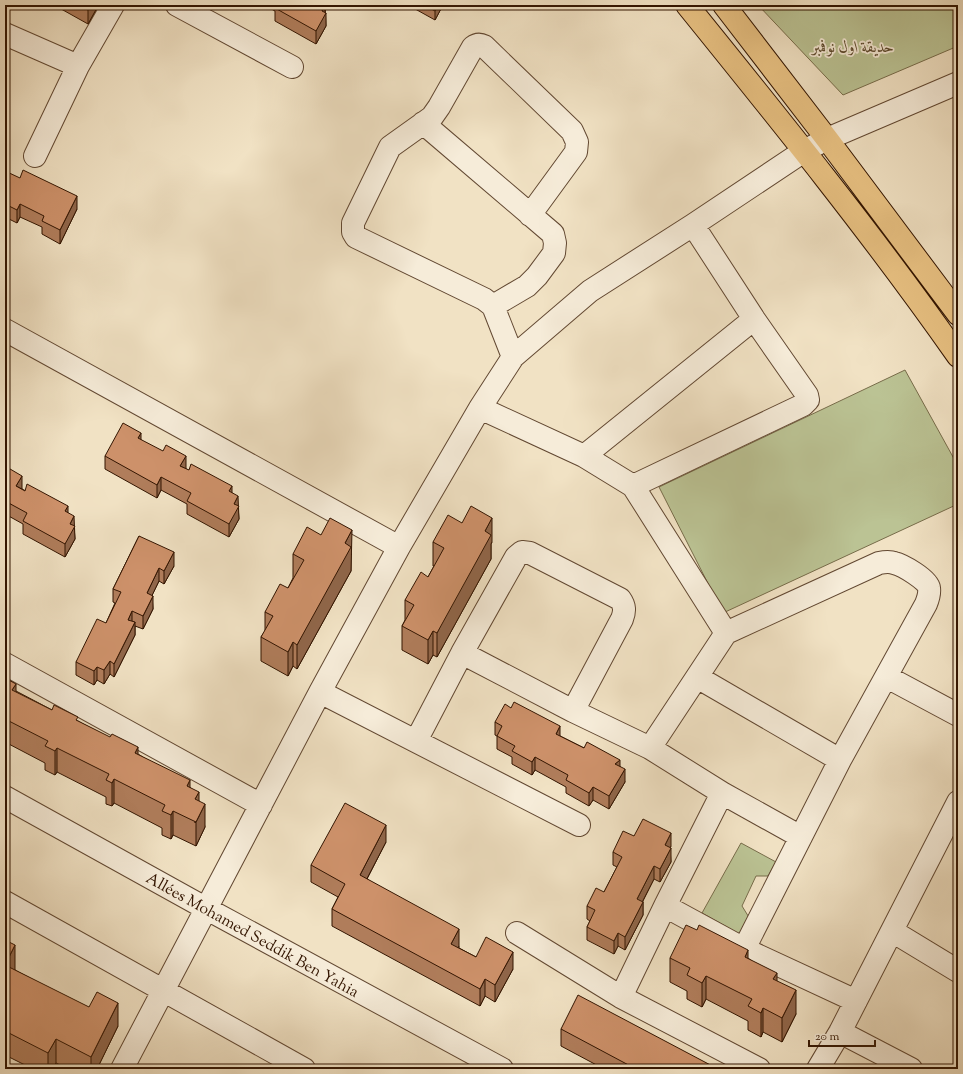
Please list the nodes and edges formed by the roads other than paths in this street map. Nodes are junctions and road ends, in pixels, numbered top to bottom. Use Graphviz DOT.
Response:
graph roads {
  1 [pos="113,5"];
  2 [pos="177,5"];
  3 [pos="687,5"];
  4 [pos="724,5"];
  5 [pos="5,34"];
  6 [pos="78,66"];
  7 [pos="292,67"];
  8 [pos="958,83"];
  9 [pos="423,123"];
  10 [pos="827,139"];
  11 [pos="804,151"];
  12 [pos="35,156"];
  13 [pos="530,215"];
  14 [pos="694,225"];
  15 [pos="494,306"];
  16 [pos="958,314"];
  17 [pos="754,319"];
  18 [pos="5,330"];
  19 [pos="513,356"];
  20 [pos="958,356"];
  21 [pos="480,408"];
  22 [pos="584,456"];
  23 [pos="633,486"];
  24 [pos="399,547"];
  25 [pos="726,633"];
  26 [pos="462,653"];
  27 [pos="5,664"];
  28 [pos="697,677"];
  29 [pos="887,677"];
  30 [pos="320,692"];
  31 [pos="573,711"];
  32 [pos="958,715"];
  33 [pos="416,741"];
  34 [pos="650,748"];
  35 [pos="840,760"];
  36 [pos="722,793"];
  37 [pos="5,797"];
  38 [pos="958,802"];
  39 [pos="261,805"];
  40 [pos="580,825"];
  41 [pos="801,837"];
  42 [pos="5,902"];
  43 [pos="665,906"];
  44 [pos="207,909"];
  45 [pos="892,931"];
  46 [pos="517,933"];
  47 [pos="744,948"];
  48 [pos="958,971"];
  49 [pos="164,991"];
  50 [pos="621,997"];
  51 [pos="856,1001"];
  52 [pos="840,1032"];
  53 [pos="122,1069"];
  54 [pos="304,1069"];
  55 [pos="502,1069"];
  56 [pos="759,1069"];
  57 [pos="818,1069"];
  58 [pos="912,1069"];
  1 -- 6 [label="street"];
  2 -- 7 [label="street"];
  3 -- 11 [label="main road"];
  4 -- 10 [label="main road"];
  5 -- 6 [label="street"];
  6 -- 12 [label="street"];
  8 -- 10 [label="street"];
  9 -- 13 [label="street"];
  9 -- 13 [label="street"];
  9 -- 15 [label="street"];
  10 -- 11 [label="street"];
  10 -- 16 [label="main road"];
  11 -- 14 [label="street"];
  11 -- 20 [label="main road"];
  13 -- 15 [label="street"];
  14 -- 17 [label="street"];
  14 -- 19 [label="street"];
  15 -- 19 [label="street"];
  17 -- 22 [label="street"];
  17 -- 23 [label="street"];
  18 -- 24 [label="street"];
  19 -- 21 [label="street"];
  21 -- 22 [label="street"];
  21 -- 24 [label="street"];
  22 -- 23 [label="street"];
  23 -- 25 [label="street"];
  24 -- 30 [label="street"];
  25 -- 28 [label="street"];
  25 -- 29 [label="street"];
  26 -- 31 [label="street"];
  26 -- 31 [label="street"];
  26 -- 33 [label="street"];
  27 -- 39 [label="street"];
  28 -- 34 [label="street"];
  28 -- 35 [label="street"];
  29 -- 32 [label="street"];
  29 -- 35 [label="street"];
  30 -- 33 [label="street"];
  30 -- 39 [label="street"];
  31 -- 34 [label="street"];
  33 -- 40 [label="street"];
  34 -- 36 [label="street"];
  35 -- 41 [label="street"];
  36 -- 41 [label="street"];
  36 -- 43 [label="street"];
  37 -- 44 [label="street, Allées Mohamed Seddik Ben Yahia"];
  38 -- 45 [label="street"];
  39 -- 44 [label="street"];
  41 -- 47 [label="street"];
  42 -- 49 [label="street"];
  43 -- 47 [label="street"];
  43 -- 50 [label="street"];
  44 -- 49 [label="street"];
  44 -- 55 [label="street, Allées Mohamed Seddik Ben Yahia"];
  45 -- 48 [label="street"];
  45 -- 51 [label="street"];
  46 -- 50 [label="street"];
  47 -- 51 [label="street"];
  49 -- 53 [label="street"];
  49 -- 54 [label="street"];
  50 -- 56 [label="street"];
  51 -- 52 [label="street"];
  52 -- 57 [label="street"];
  52 -- 58 [label="street"];
}
